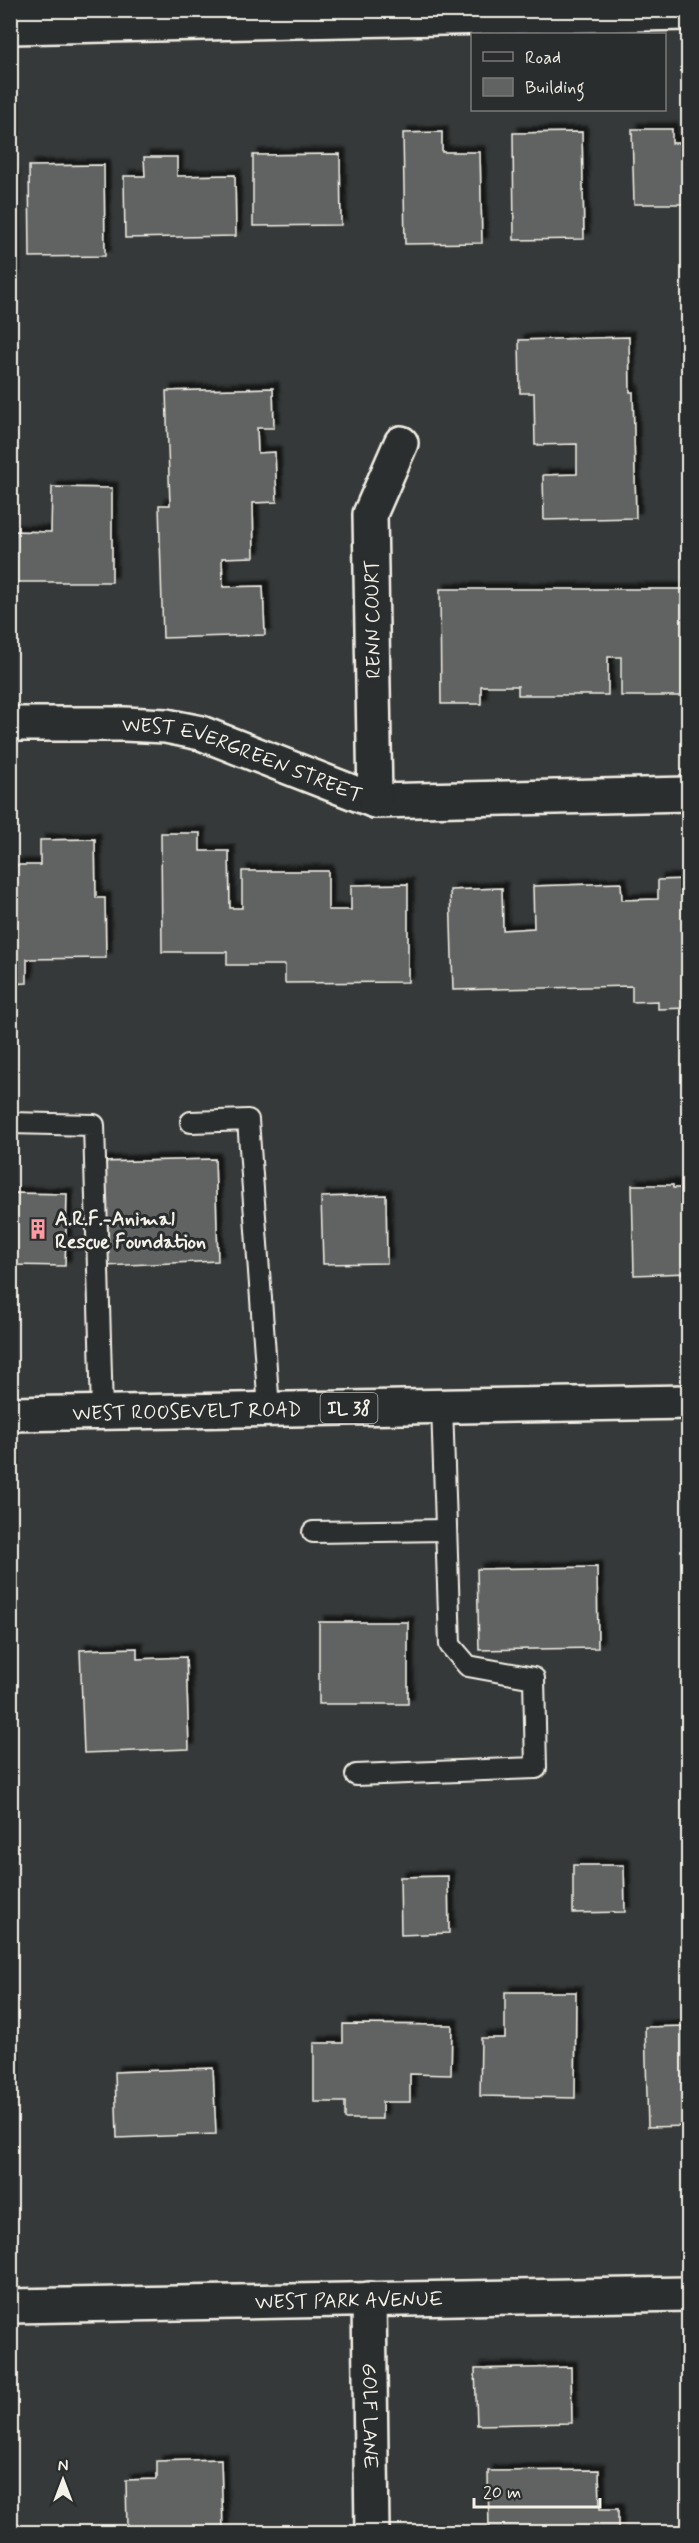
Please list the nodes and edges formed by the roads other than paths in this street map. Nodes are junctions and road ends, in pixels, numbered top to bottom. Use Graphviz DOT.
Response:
graph roads {
  1 [pos="688,13"];
  2 [pos="10,27"];
  3 [pos="401,443"];
  4 [pos="10,724"];
  5 [pos="688,794"];
  6 [pos="375,801"];
  7 [pos="191,1122"];
  8 [pos="10,1124"];
  9 [pos="688,1402"];
  10 [pos="442,1406"];
  11 [pos="269,1409"];
  12 [pos="102,1412"];
  13 [pos="10,1414"];
  14 [pos="446,1530"];
  15 [pos="313,1532"];
  16 [pos="356,1775"];
  17 [pos="688,2294"];
  18 [pos="369,2298"];
  19 [pos="10,2306"];
  20 [pos="372,2532"];
  1 -- 2 [label="street"];
  3 -- 6 [label="street, RENN COURT"];
  4 -- 6 [label="street, WEST EVERGREEN STREET"];
  5 -- 6 [label="street, WEST EVERGREEN STREET"];
  7 -- 11 [label="lane"];
  8 -- 12 [label="lane"];
  9 -- 10 [label="street, WEST ROOSEVELT ROAD / IL 38"];
  10 -- 11 [label="street, WEST ROOSEVELT ROAD / IL 38"];
  10 -- 14 [label="lane"];
  11 -- 12 [label="street, WEST ROOSEVELT ROAD / IL 38"];
  12 -- 13 [label="street, WEST ROOSEVELT ROAD / IL 38"];
  14 -- 15 [label="lane"];
  14 -- 16 [label="lane"];
  17 -- 18 [label="street, WEST PARK AVENUE"];
  18 -- 19 [label="street, WEST PARK AVENUE"];
  18 -- 20 [label="street, GOLF LANE"];
}
